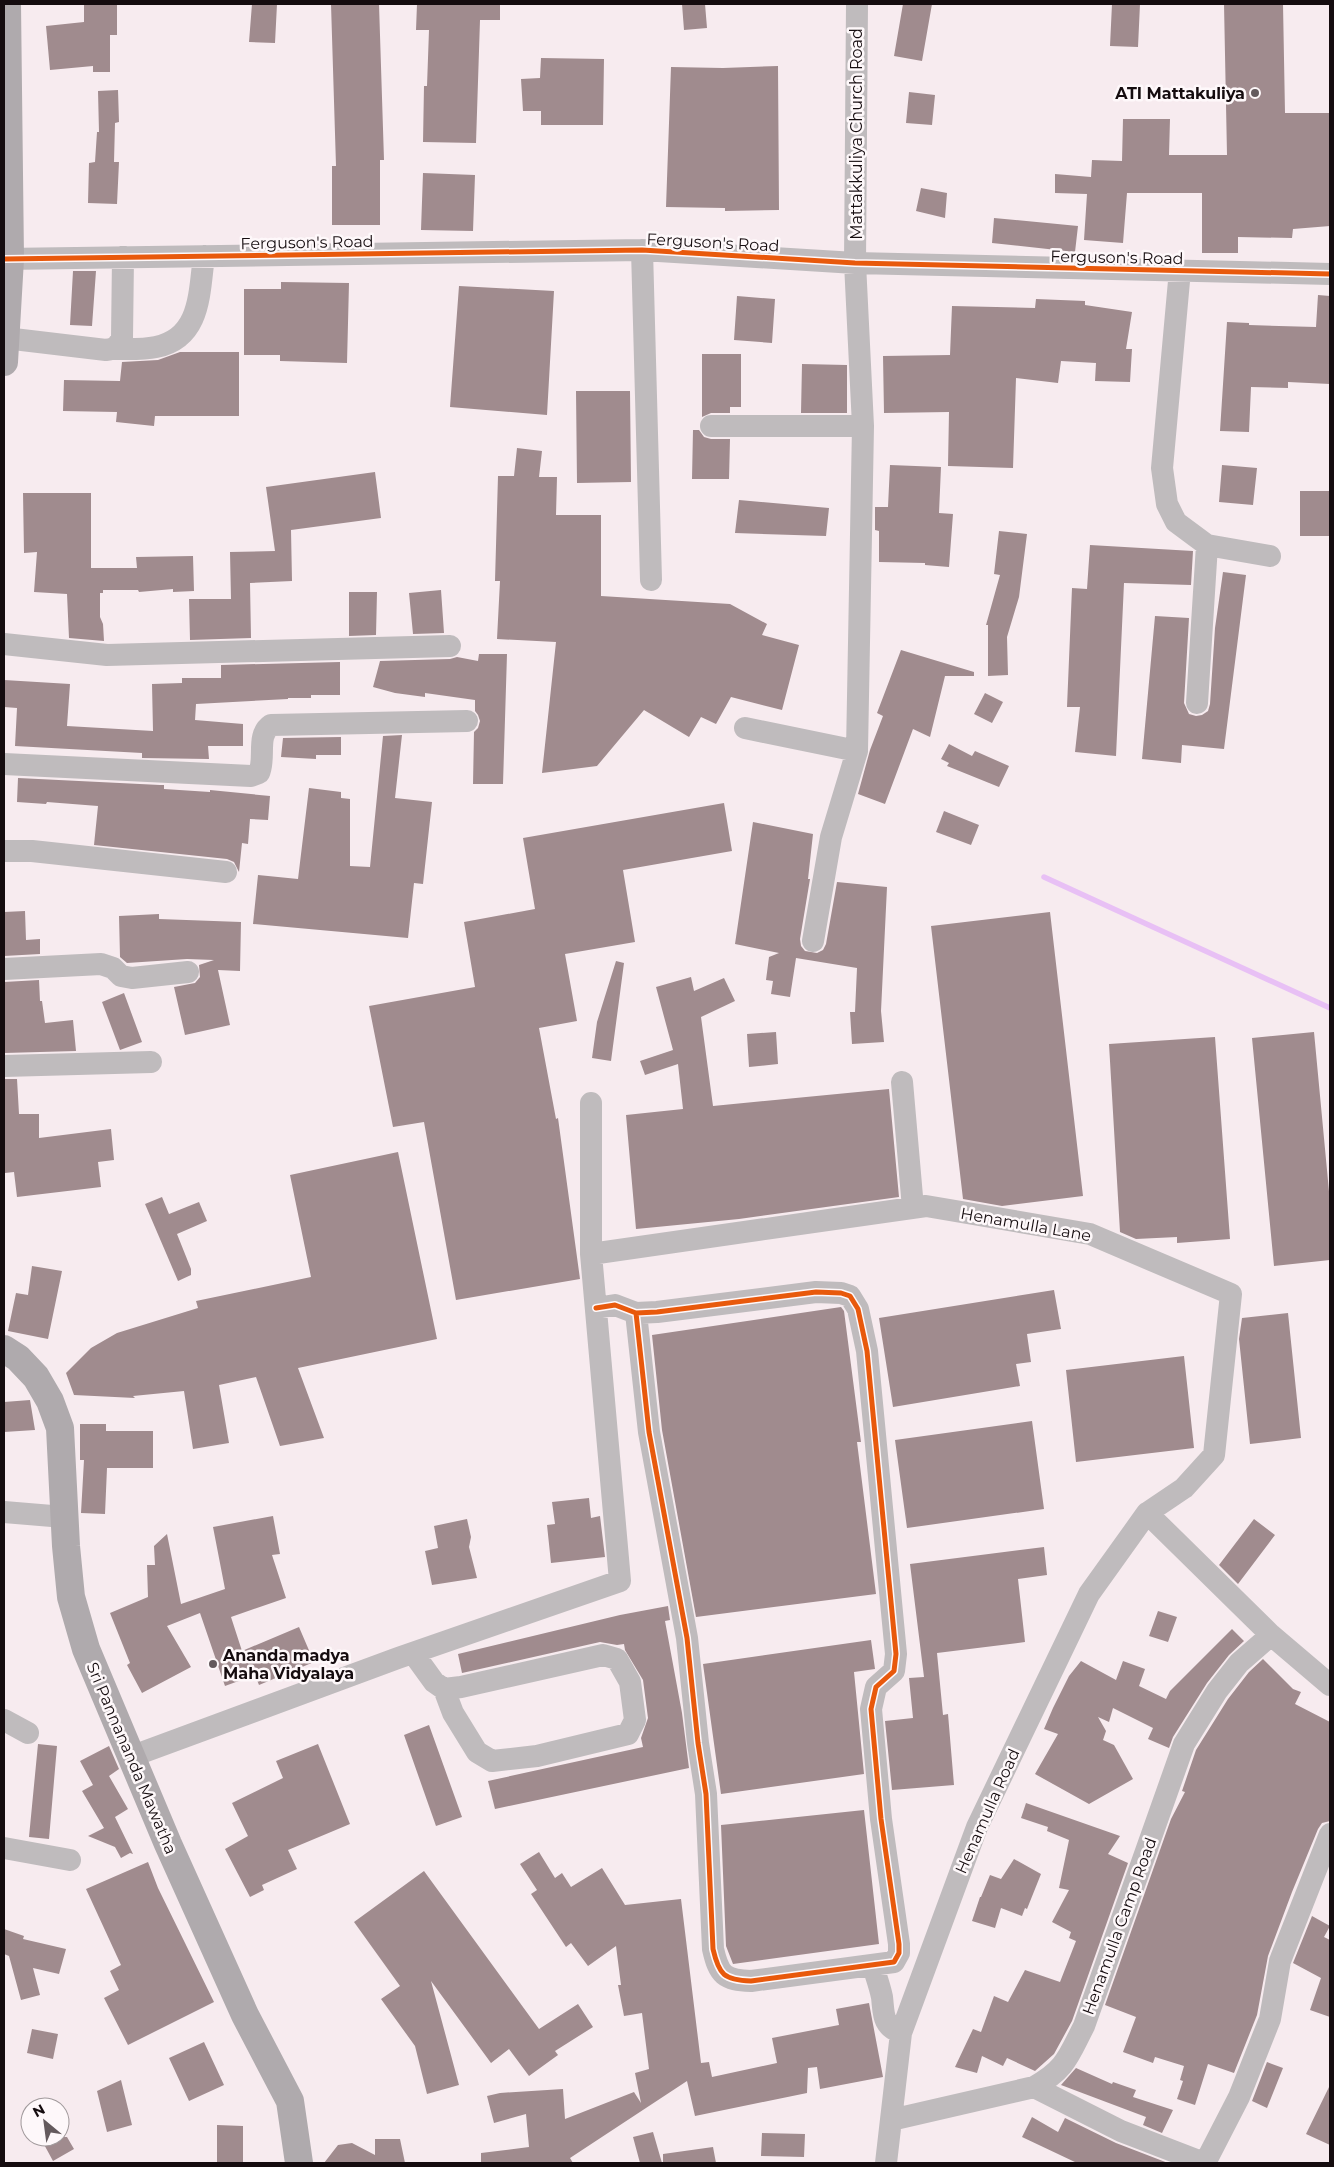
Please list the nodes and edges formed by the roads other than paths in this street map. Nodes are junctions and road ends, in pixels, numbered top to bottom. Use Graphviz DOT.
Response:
graph roads {
  1 [pos="7,4"];
  2 [pos="857,4"];
  3 [pos="642,250"];
  4 [pos="204,256"];
  5 [pos="123,257"];
  6 [pos="7,259"];
  7 [pos="856,263"];
  8 [pos="1180,270"];
  9 [pos="1330,274"];
  10 [pos="4,350"];
  11 [pos="113,350"];
  12 [pos="711,426"];
  13 [pos="863,426"];
  14 [pos="1207,545"];
  15 [pos="1270,556"];
  16 [pos="651,580"];
  17 [pos="4,644"];
  18 [pos="450,646"];
  19 [pos="1197,703"];
  20 [pos="467,721"];
  21 [pos="745,728"];
  22 [pos="857,751"];
  23 [pos="4,764"];
  24 [pos="4,851"];
  25 [pos="226,872"];
  26 [pos="814,941"];
  27 [pos="4,969"];
  28 [pos="188,972"];
  29 [pos="151,1062"];
  30 [pos="4,1066"];
  31 [pos="902,1082"];
  32 [pos="591,1103"];
  33 [pos="913,1208"];
  34 [pos="591,1254"];
  35 [pos="596,1308"];
  36 [pos="636,1313"];
  37 [pos="4,1349"];
  38 [pos="4,1512"];
  39 [pos="1147,1513"];
  40 [pos="64,1517"];
  41 [pos="1271,1635"];
  42 [pos="413,1653"];
  43 [pos="1330,1684"];
  44 [pos="444,1688"];
  45 [pos="4,1720"];
  46 [pos="28,1733"];
  47 [pos="130,1757"];
  48 [pos="1330,1834"];
  49 [pos="4,1848"];
  50 [pos="70,1860"];
  51 [pos="873,1966"];
  52 [pos="901,2032"];
  53 [pos="1034,2087"];
  54 [pos="890,2120"];
  55 [pos="299,2163"];
  56 [pos="886,2163"];
  57 [pos="1204,2163"];
  1 -- 6 [label="main road"];
  2 -- 7 [label="street, Mattakkuliya Church Road"];
  3 -- 4 [label="street, Ferguson's Road"];
  3 -- 7 [label="street, Ferguson's Road"];
  3 -- 16 [label="street"];
  4 -- 5 [label="street, Ferguson's Road"];
  4 -- 11 [label="street"];
  5 -- 6 [label="street, Ferguson's Road"];
  5 -- 11 [label="street"];
  6 -- 10 [label="main road"];
  7 -- 8 [label="street, Ferguson's Road"];
  7 -- 13 [label="street, Mattakkuliya Church Road"];
  8 -- 9 [label="street, Ferguson's Road"];
  8 -- 14 [label="street"];
  10 -- 11 [label="street"];
  12 -- 13 [label="street"];
  13 -- 22 [label="street, Mattakkuliya Church Road"];
  14 -- 15 [label="street"];
  14 -- 19 [label="street"];
  17 -- 18 [label="street"];
  20 -- 23 [label="street"];
  21 -- 22 [label="street"];
  22 -- 26 [label="street, Mattakkuliya Church Road"];
  24 -- 25 [label="street"];
  27 -- 28 [label="street"];
  29 -- 30 [label="street"];
  31 -- 33 [label="street"];
  32 -- 34 [label="street"];
  33 -- 34 [label="street, Henamulla Lane"];
  33 -- 39 [label="street, Henamulla Lane"];
  34 -- 35 [label="street"];
  35 -- 36 [label="street"];
  35 -- 42 [label="street"];
  36 -- 51 [label="street"];
  36 -- 51 [label="street"];
  37 -- 40 [label="main road, Sri Pannananda Mawatha"];
  38 -- 40 [label="street"];
  39 -- 41 [label="street"];
  39 -- 52 [label="street, Henamulla Road"];
  40 -- 47 [label="main road, Sri Pannananda Mawatha"];
  41 -- 43 [label="street"];
  41 -- 53 [label="street, Henamulla Camp Road"];
  42 -- 44 [label="street"];
  42 -- 47 [label="street"];
  44 -- 44 [label="street"];
  45 -- 46 [label="street"];
  47 -- 55 [label="main road, Sri Pannananda Mawatha"];
  48 -- 57 [label="street"];
  49 -- 50 [label="street"];
  51 -- 52 [label="street"];
  52 -- 54 [label="street, Henamulla Road"];
  53 -- 54 [label="street, Henamulla Camp Road"];
  53 -- 57 [label="street"];
  54 -- 56 [label="street, Henamulla Road"];
}
